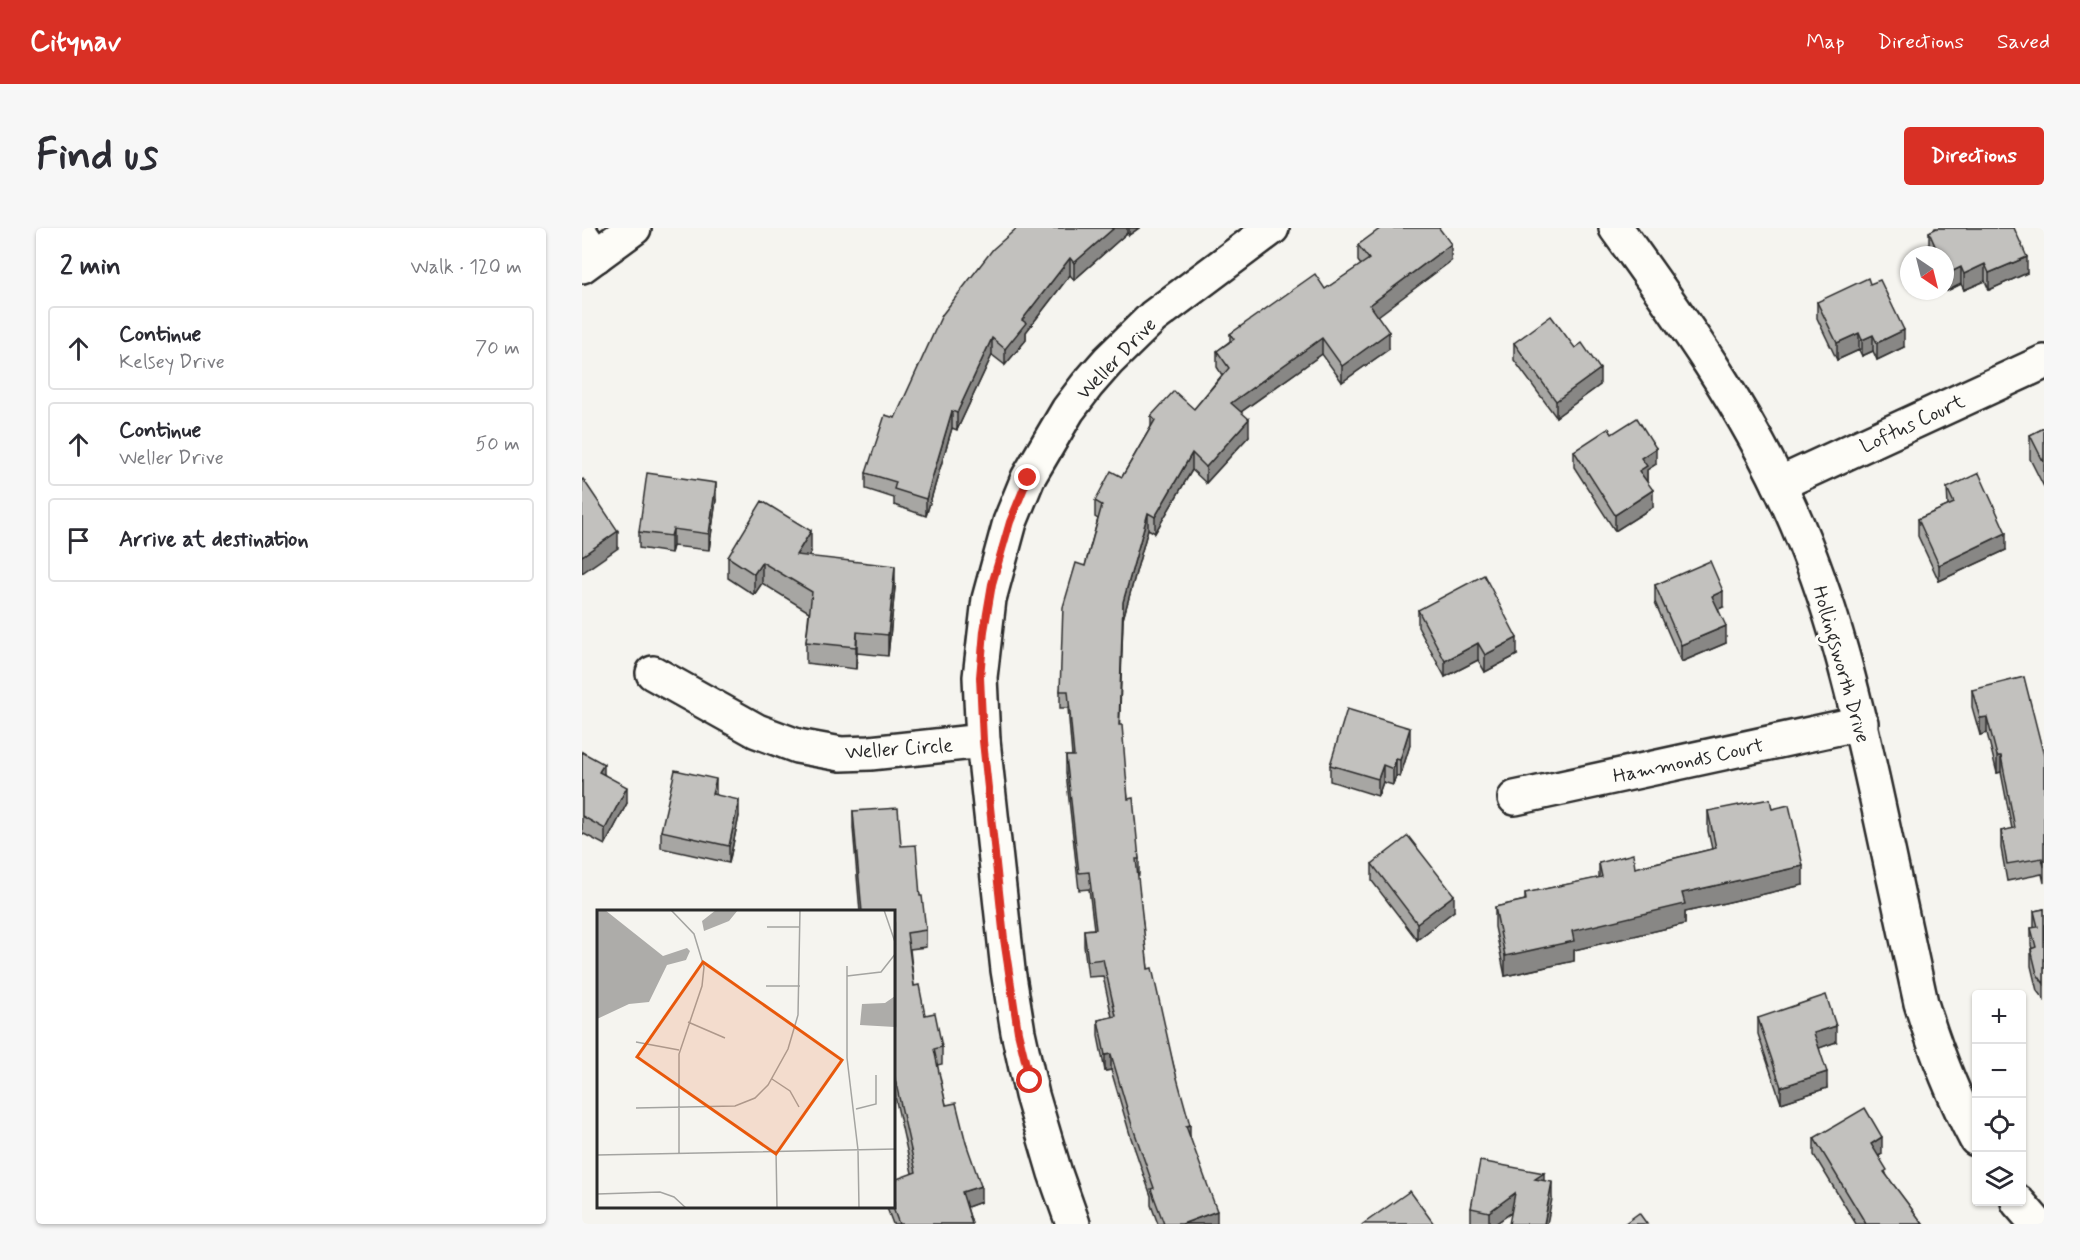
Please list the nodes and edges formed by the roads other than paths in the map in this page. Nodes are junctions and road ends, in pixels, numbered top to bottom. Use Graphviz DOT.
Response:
graph roads {
  1 [pos="634,228"];
  2 [pos="1272,228"];
  3 [pos="1616,228"];
  4 [pos="587,252"];
  5 [pos="2044,362"];
  6 [pos="1779,484"];
  7 [pos="653,673"];
  8 [pos="1860,723"];
  9 [pos="983,741"];
  10 [pos="1515,798"];
  11 [pos="1972,1129"];
  12 [pos="2021,1206"];
  13 [pos="1073,1224"];
  14 [pos="2037,1224"];
  1 -- 4 [label="street"];
  2 -- 9 [label="street, Weller Drive"];
  3 -- 6 [label="street, Hollingsworth Drive"];
  5 -- 6 [label="street, Loftus Court"];
  6 -- 8 [label="street, Hollingsworth Drive"];
  7 -- 9 [label="street, Weller Circle"];
  8 -- 10 [label="street, Hammonds Court"];
  8 -- 11 [label="street, Hollingsworth Drive"];
  9 -- 13 [label="street, Weller Drive"];
  12 -- 14 [label="street"];
}
